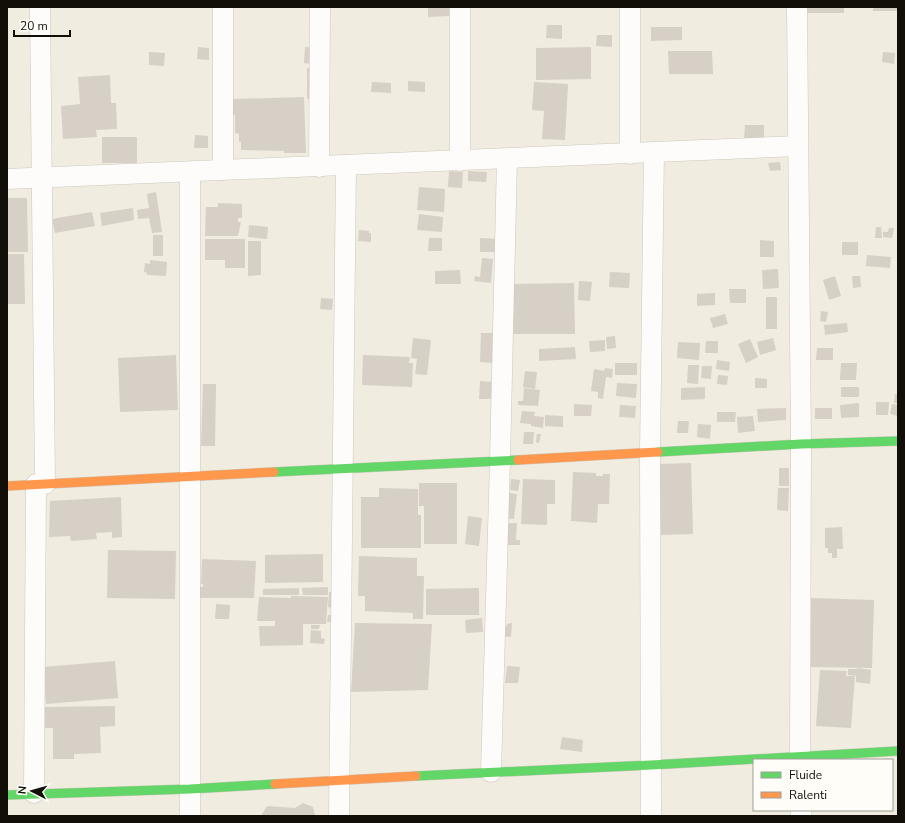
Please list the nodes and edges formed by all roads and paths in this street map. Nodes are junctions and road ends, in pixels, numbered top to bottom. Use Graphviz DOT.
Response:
graph roads {
  1 [pos="40,7"];
  2 [pos="222,7"];
  3 [pos="320,7"];
  4 [pos="460,7"];
  5 [pos="630,7"];
  6 [pos="796,7"];
  7 [pos="798,146"];
  8 [pos="654,153"];
  9 [pos="630,154"];
  10 [pos="506,159"];
  11 [pos="460,161"];
  12 [pos="346,165"];
  13 [pos="319,167"];
  14 [pos="223,170"];
  15 [pos="190,172"];
  16 [pos="42,178"];
  17 [pos="7,179"];
  18 [pos="898,441"];
  19 [pos="801,444"];
  20 [pos="650,452"];
  21 [pos="500,461"];
  22 [pos="342,468"];
  23 [pos="190,476"];
  24 [pos="40,484"];
  25 [pos="7,486"];
  26 [pos="898,751"];
  27 [pos="800,758"];
  28 [pos="779,759"];
  29 [pos="753,760"];
  30 [pos="651,765"];
  31 [pos="491,772"];
  32 [pos="339,780"];
  33 [pos="190,789"];
  34 [pos="34,793"];
  35 [pos="7,795"];
  36 [pos="190,816"];
  37 [pos="338,816"];
  38 [pos="650,816"];
  1 -- 16 [label="street"];
  2 -- 14 [label="street"];
  3 -- 13 [label="street"];
  4 -- 11 [label="street"];
  5 -- 9 [label="street"];
  6 -- 7 [label="street"];
  7 -- 8 [label="street"];
  7 -- 19 [label="street"];
  8 -- 9 [label="street"];
  8 -- 20 [label="street"];
  9 -- 10 [label="street"];
  10 -- 11 [label="street"];
  10 -- 21 [label="street"];
  11 -- 12 [label="street"];
  12 -- 13 [label="street"];
  12 -- 22 [label="street"];
  13 -- 14 [label="street"];
  14 -- 15 [label="street"];
  15 -- 16 [label="street"];
  15 -- 23 [label="street"];
  16 -- 17 [label="street"];
  16 -- 24 [label="street"];
  18 -- 19 [label="street"];
  19 -- 20 [label="street"];
  19 -- 27 [label="street"];
  20 -- 21 [label="street"];
  20 -- 30 [label="street"];
  21 -- 22 [label="street"];
  21 -- 31 [label="street"];
  22 -- 23 [label="street"];
  22 -- 32 [label="street"];
  23 -- 24 [label="street"];
  23 -- 33 [label="street"];
  24 -- 25 [label="street"];
  24 -- 34 [label="street"];
  26 -- 27 [label="street"];
  27 -- 28 [label="street"];
  29 -- 30 [label="street"];
  30 -- 31 [label="street"];
  30 -- 38 [label="street"];
  31 -- 32 [label="street"];
  32 -- 33 [label="street"];
  32 -- 37 [label="street"];
  33 -- 34 [label="street"];
  33 -- 36 [label="street"];
  34 -- 35 [label="street"];
}
